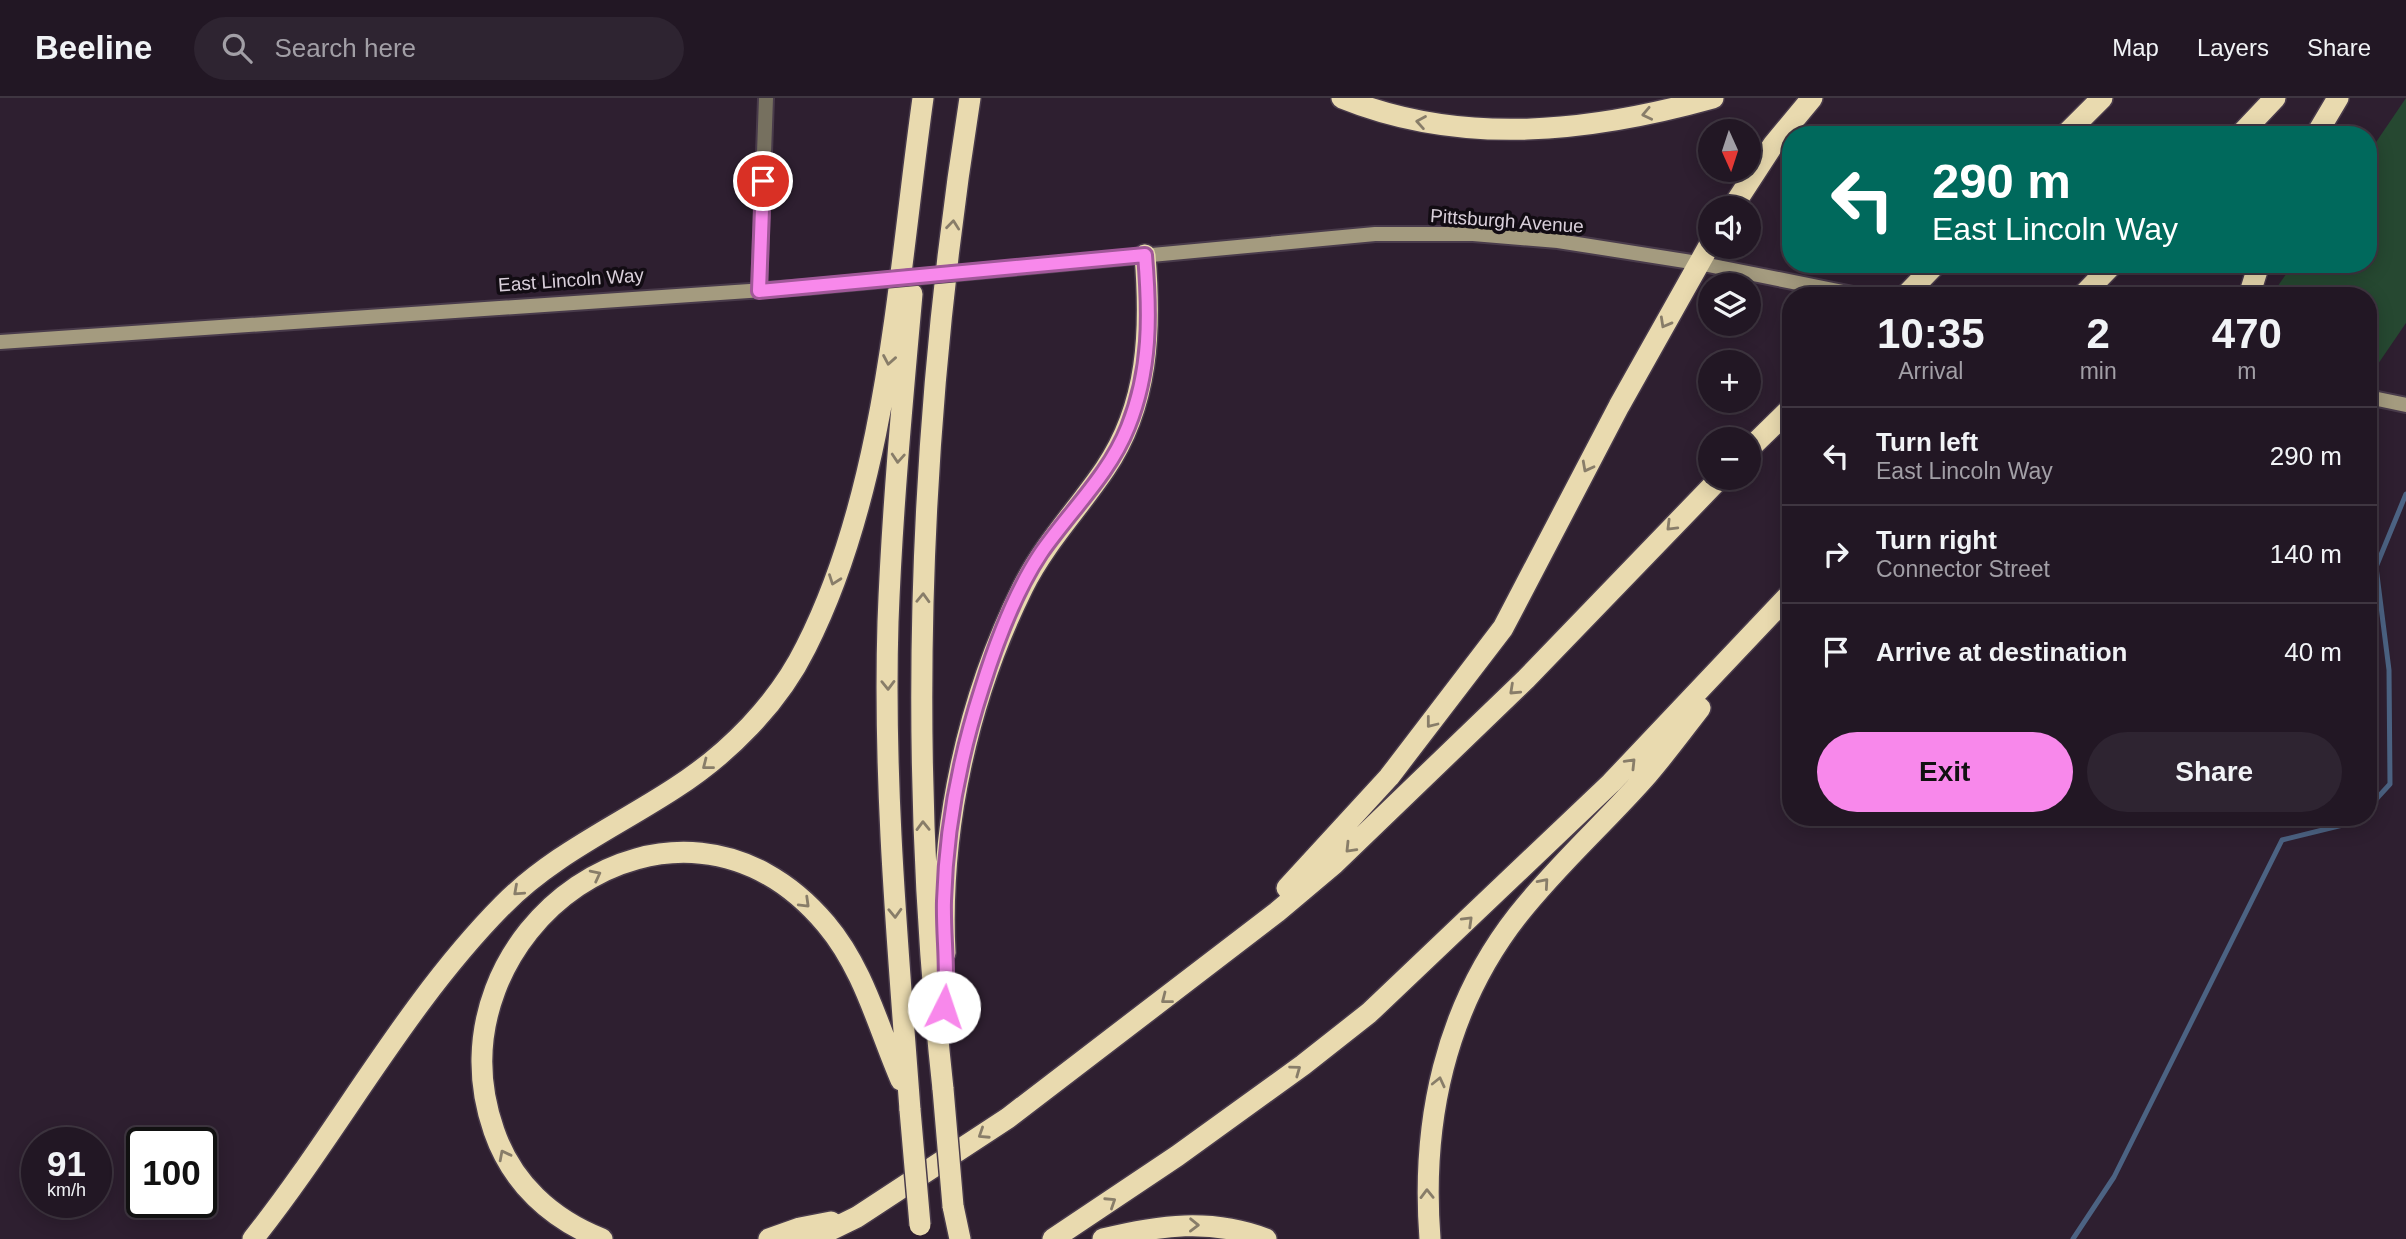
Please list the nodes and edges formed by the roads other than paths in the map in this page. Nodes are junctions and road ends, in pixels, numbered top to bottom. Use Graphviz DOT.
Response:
graph roads {
  1 [pos="766,98"];
  2 [pos="923,98"];
  3 [pos="938,98"];
  4 [pos="970,98"];
  5 [pos="1342,98"];
  6 [pos="1713,98"];
  7 [pos="1812,98"];
  8 [pos="2102,98"];
  9 [pos="2275,98"];
  10 [pos="2338,98"];
  11 [pos="1789,126"];
  12 [pos="2074,126"];
  13 [pos="2248,126"];
  14 [pos="2321,126"];
  15 [pos="1782,134"];
  16 [pos="1740,196"];
  17 [pos="1145,255"];
  18 [pos="1701,259"];
  19 [pos="1698,263"];
  20 [pos="1927,273"];
  21 [pos="2104,273"];
  22 [pos="1816,287"];
  23 [pos="1914,287"];
  24 [pos="2091,287"];
  25 [pos="759,291"];
  26 [pos="0,342"];
  27 [pos="2377,399"];
  28 [pos="2406,405"];
  29 [pos="1782,417"];
  30 [pos="1761,437"];
  31 [pos="1708,490"];
  32 [pos="1782,602"];
  33 [pos="1782,603"];
  34 [pos="1220,958"];
  35 [pos="939,1049"];
  36 [pos="909,1104"];
  37 [pos="857,1217"];
  38 [pos="920,1232"];
  39 [pos="253,1239"];
  40 [pos="602,1239"];
  41 [pos="769,1239"];
  42 [pos="812,1239"];
  43 [pos="958,1239"];
  44 [pos="1053,1239"];
  45 [pos="1103,1239"];
  46 [pos="1266,1239"];
  47 [pos="1430,1239"];
  1 -- 25 [label="street"];
  2 -- 39 [label="highway, one-way"];
  3 -- 36 [label="highway, one-way"];
  35 -- 4 [label="highway, one-way"];
  6 -- 5 [label="highway, one-way"];
  7 -- 11 [label="highway"];
  8 -- 12 [label="highway"];
  9 -- 13 [label="highway"];
  10 -- 14 [label="highway"];
  15 -- 16 [label="highway"];
  17 -- 19 [label="main road, Pittsburgh Avenue"];
  17 -- 25 [label="main road, East Lincoln Way, bridge"];
  17 -- 35 [label="highway"];
  18 -- 19 [label="highway"];
  19 -- 22 [label="main road, Pittsburgh Avenue"];
  19 -- 34 [label="highway, one-way"];
  20 -- 23 [label="highway"];
  21 -- 24 [label="highway"];
  25 -- 26 [label="main road, East Lincoln Way"];
  27 -- 28 [label="main road"];
  29 -- 30 [label="highway"];
  31 -- 34 [label="highway, one-way"];
  44 -- 32 [label="highway, one-way"];
  47 -- 33 [label="highway, one-way"];
  34 -- 37 [label="highway, one-way"];
  35 -- 43 [label="highway, bridge"];
  36 -- 38 [label="highway, bridge"];
  40 -- 36 [label="highway, one-way"];
  37 -- 41 [label="highway"];
  37 -- 42 [label="highway"];
  45 -- 46 [label="highway, one-way"];
}
